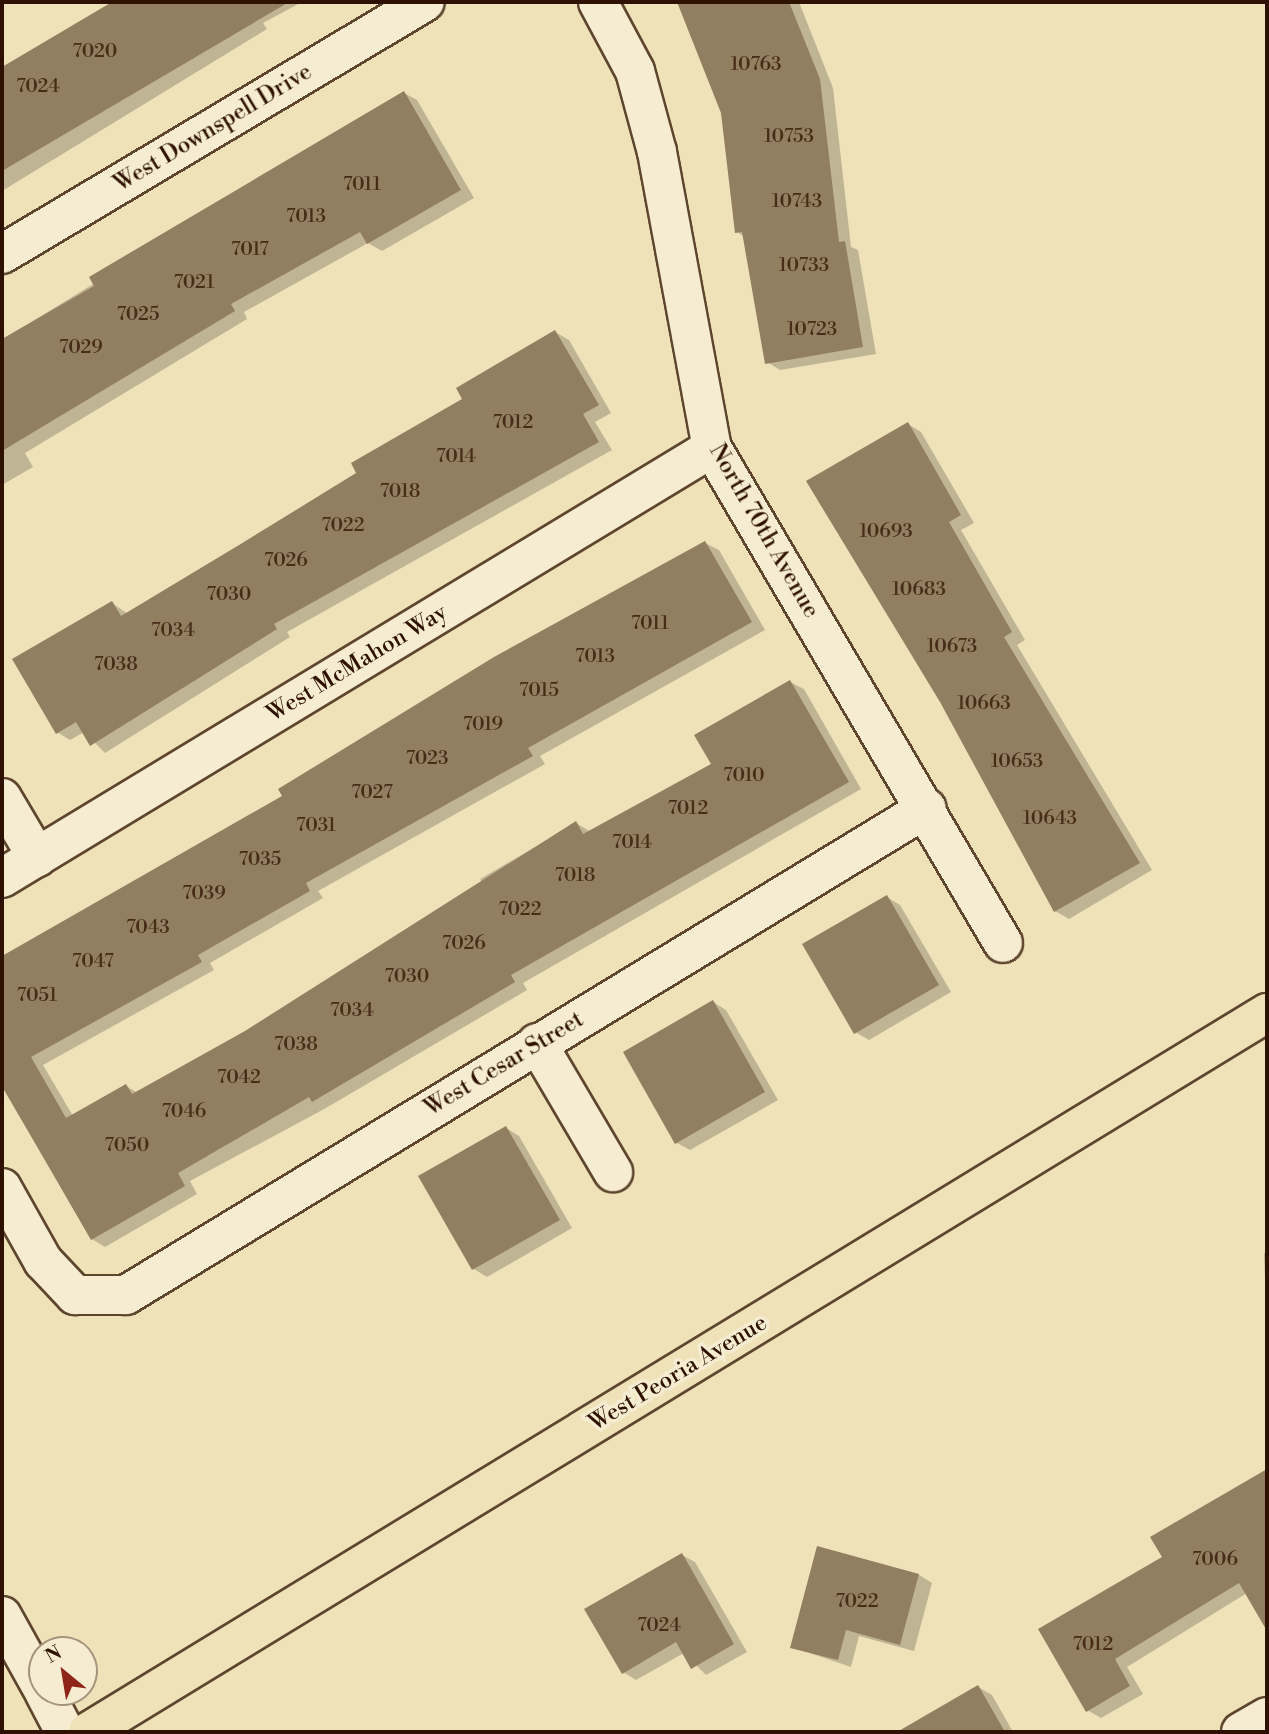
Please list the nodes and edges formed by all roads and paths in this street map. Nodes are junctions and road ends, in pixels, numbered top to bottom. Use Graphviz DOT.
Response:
graph roads {
  1 [pos="424,2"];
  2 [pos="598,2"];
  3 [pos="2,254"];
  4 [pos="712,448"];
  5 [pos="2,798"];
  6 [pos="927,808"];
  7 [pos="37,857"];
  8 [pos="2,878"];
  9 [pos="1003,943"];
  10 [pos="1267,1013"];
  11 [pos="537,1043"];
  12 [pos="613,1172"];
  13 [pos="2,1188"];
  14 [pos="2,1616"];
  15 [pos="28,1663"];
  16 [pos="51,1706"];
  17 [pos="1267,1717"];
  18 [pos="65,1732"];
  19 [pos="88,1732"];
  20 [pos="1241,1732"];
  1 -- 3 [label="street, West Downspell Drive"];
  2 -- 4 [label="street, North 70th Avenue"];
  4 -- 6 [label="street, North 70th Avenue"];
  4 -- 7 [label="street, West McMahon Way"];
  5 -- 7 [label="street"];
  6 -- 9 [label="street, North 70th Avenue"];
  6 -- 11 [label="street, West Cesar Street"];
  7 -- 8 [label="street, West McMahon Way"];
  10 -- 19 [label="main road, West Peoria Avenue"];
  11 -- 12 [label="street"];
  11 -- 13 [label="street, West Cesar Street"];
  14 -- 15 [label="street"];
  16 -- 18 [label="street"];
  17 -- 20 [label="street"];
}
